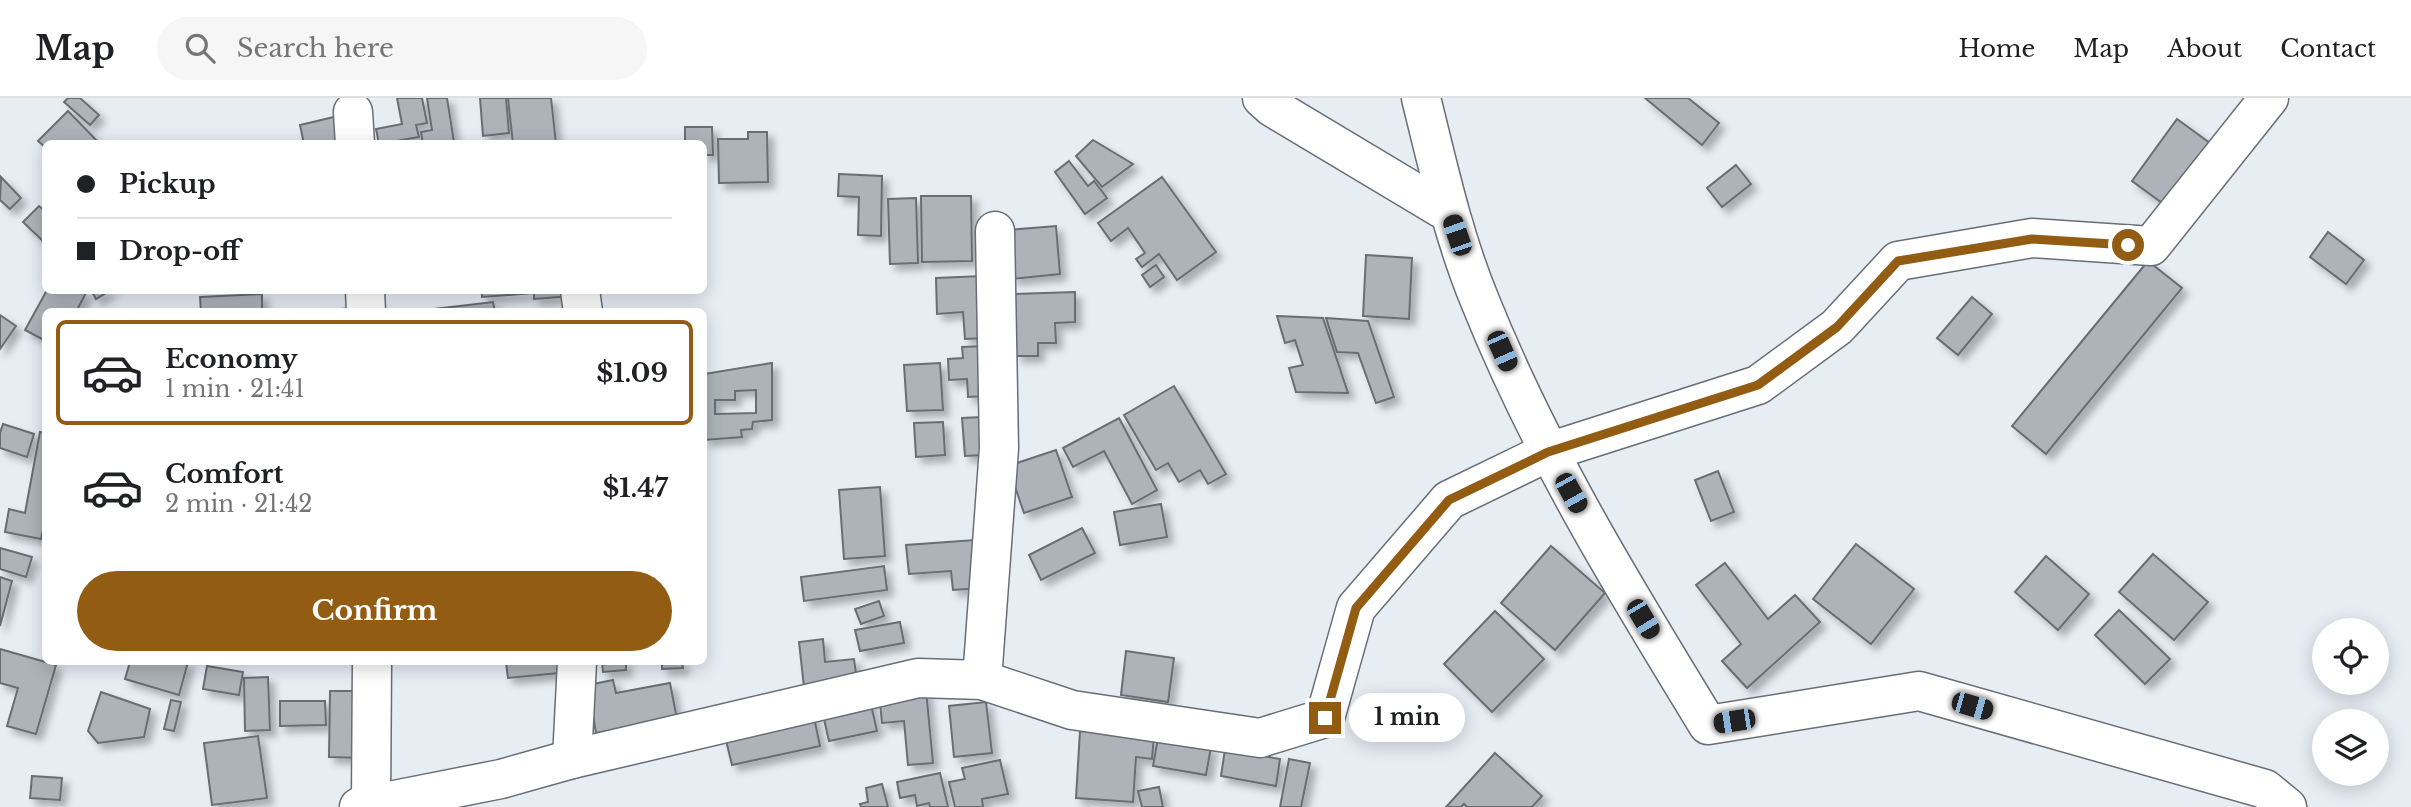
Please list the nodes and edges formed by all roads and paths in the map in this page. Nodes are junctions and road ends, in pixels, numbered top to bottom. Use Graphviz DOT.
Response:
graph roads {
  1 [pos="1262,98"];
  2 [pos="1421,98"];
  3 [pos="2269,98"];
  4 [pos="1449,213"];
  5 [pos="995,231"];
  6 [pos="1548,452"];
  7 [pos="372,665"];
  8 [pos="577,665"];
  9 [pos="982,680"];
  10 [pos="572,759"];
  11 [pos="504,793"];
  12 [pos="365,805"];
  13 [pos="2287,807"];
  1 -- 4 [label="street"];
  2 -- 4 [label="street"];
  3 -- 6 [label="street"];
  4 -- 6 [label="street"];
  5 -- 9 [label="street"];
  6 -- 9 [label="street"];
  6 -- 13 [label="street"];
  7 -- 12 [label="street"];
  8 -- 10 [label="street"];
  9 -- 10 [label="street"];
  10 -- 11 [label="street"];
  11 -- 12 [label="street"];
}
